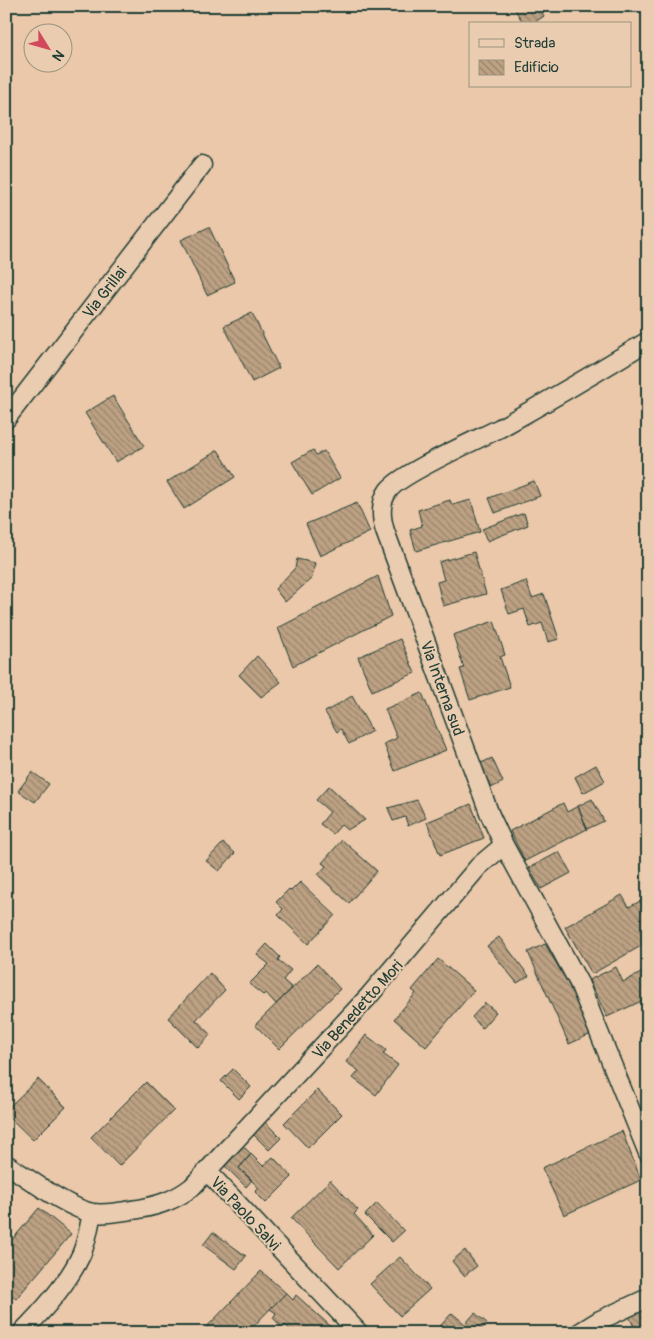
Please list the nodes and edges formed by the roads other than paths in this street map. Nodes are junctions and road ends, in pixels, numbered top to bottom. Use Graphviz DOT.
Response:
graph roads {
  1 [pos="202,165"];
  2 [pos="648,341"];
  3 [pos="6,419"];
  4 [pos="504,845"];
  5 [pos="648,1153"];
  6 [pos="6,1164"];
  7 [pos="207,1171"];
  8 [pos="92,1213"];
  9 [pos="648,1298"];
  10 [pos="21,1333"];
  11 [pos="359,1333"];
  12 [pos="579,1333"];
  1 -- 3 [label="street, Via Grillai"];
  2 -- 4 [label="street, Via Interna sud"];
  4 -- 5 [label="street, Via Interna sud"];
  4 -- 7 [label="street, Via Benedetto Mori"];
  6 -- 8 [label="street, Via Paolo Salvi"];
  7 -- 8 [label="street, Via Paolo Salvi"];
  7 -- 11 [label="street, Via Paolo Salvi"];
  8 -- 10 [label="street"];
  9 -- 12 [label="street"];
}
